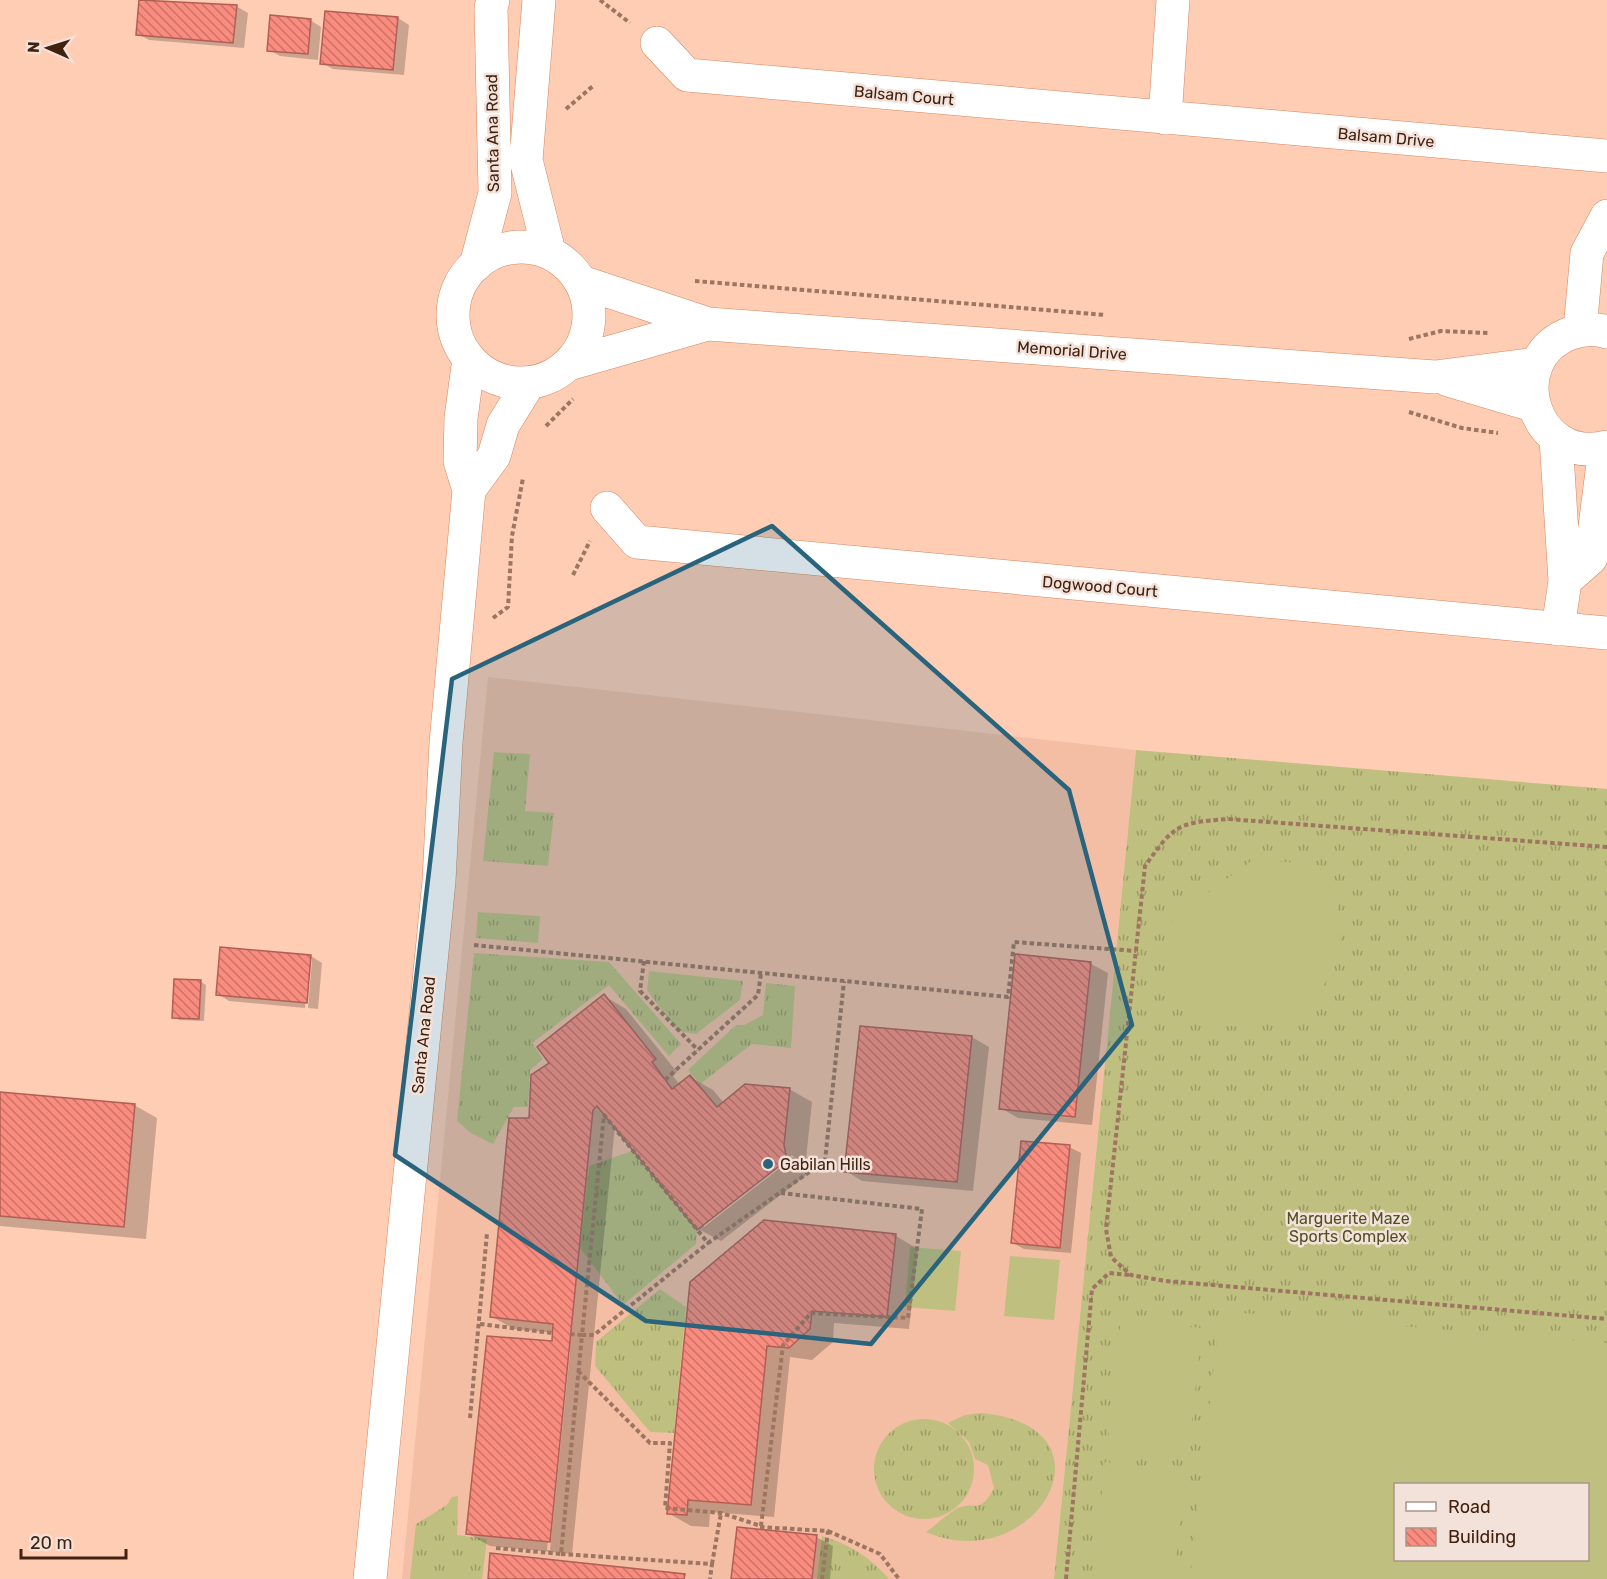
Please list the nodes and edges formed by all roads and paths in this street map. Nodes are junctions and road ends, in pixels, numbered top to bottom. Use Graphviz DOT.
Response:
graph roads {
  1 [pos="1173,0"];
  2 [pos="484,3"];
  3 [pos="538,14"];
  4 [pos="657,43"];
  5 [pos="593,86"];
  6 [pos="564,111"];
  7 [pos="1165,118"];
  8 [pos="1607,156"];
  9 [pos="1607,216"];
  10 [pos="549,252"];
  11 [pos="476,265"];
  12 [pos="694,281"];
  13 [pos="581,282"];
  14 [pos="1113,316"];
  15 [pos="708,324"];
  16 [pos="1593,331"];
  17 [pos="1498,334"];
  18 [pos="1402,340"];
  19 [pos="469,359"];
  20 [pos="568,364"];
  21 [pos="1537,364"];
  22 [pos="1435,377"];
  23 [pos="530,383"];
  24 [pos="577,396"];
  25 [pos="1533,405"];
  26 [pos="1462,428"];
  27 [pos="544,429"];
  28 [pos="1505,434"];
  29 [pos="1556,439"];
  30 [pos="1606,447"];
  31 [pos="524,470"];
  32 [pos="469,490"];
  33 [pos="607,508"];
  34 [pos="1565,581"];
  35 [pos="508,607"];
  36 [pos="1558,629"];
  37 [pos="1607,633"];
  38 [pos="1607,847"];
  39 [pos="474,945"];
  40 [pos="1136,951"];
  41 [pos="644,961"];
  42 [pos="761,973"];
  43 [pos="844,981"];
  44 [pos="699,1050"];
  45 [pos="665,1080"];
  46 [pos="781,1193"];
  47 [pos="487,1233"];
  48 [pos="708,1244"];
  49 [pos="1131,1275"];
  50 [pos="1607,1319"];
  51 [pos="480,1324"];
  52 [pos="552,1333"];
  53 [pos="570,1334"];
  54 [pos="582,1335"];
  55 [pos="579,1371"];
  56 [pos="470,1418"];
  57 [pos="721,1513"];
  58 [pos="761,1526"];
  59 [pos="828,1532"];
  60 [pos="496,1548"];
  61 [pos="561,1554"];
  62 [pos="712,1564"];
  63 [pos="370,1579"];
  64 [pos="710,1579"];
  65 [pos="822,1579"];
  66 [pos="899,1579"];
  67 [pos="1066,1579"];
  1 -- 7 [label="street"];
  2 -- 3 [label="street"];
  2 -- 11 [label="street, Santa Ana Road"];
  3 -- 10 [label="street, Santa Ana Road"];
  4 -- 7 [label="street, Balsam Court"];
  5 -- 6 [label="path"];
  7 -- 8 [label="street, Balsam Drive"];
  9 -- 16 [label="street"];
  10 -- 11 [label="street, Santa Ana Road"];
  10 -- 13 [label="street"];
  11 -- 19 [label="street, Santa Ana Road"];
  12 -- 14 [label="path"];
  13 -- 15 [label="street"];
  13 -- 20 [label="street"];
  15 -- 20 [label="street"];
  15 -- 22 [label="street, Memorial Drive"];
  16 -- 21 [label="street"];
  17 -- 18 [label="path"];
  19 -- 23 [label="street, Santa Ana Road"];
  19 -- 32 [label="street, Santa Ana Road"];
  20 -- 23 [label="street"];
  21 -- 22 [label="street"];
  21 -- 25 [label="street"];
  22 -- 25 [label="street"];
  23 -- 32 [label="street"];
  24 -- 27 [label="path"];
  25 -- 29 [label="street"];
  26 -- 28 [label="path"];
  29 -- 30 [label="street"];
  29 -- 34 [label="street"];
  30 -- 34 [label="street"];
  31 -- 35 [label="path"];
  32 -- 63 [label="street, Santa Ana Road"];
  33 -- 36 [label="street, Dogwood Court"];
  34 -- 36 [label="street"];
  36 -- 37 [label="street, Dogwood Court"];
  38 -- 40 [label="path"];
  39 -- 41 [label="path"];
  40 -- 43 [label="path"];
  40 -- 49 [label="path"];
  41 -- 42 [label="path"];
  41 -- 44 [label="path"];
  42 -- 43 [label="path"];
  42 -- 44 [label="path"];
  43 -- 46 [label="path"];
  44 -- 45 [label="path"];
  46 -- 48 [label="path"];
  46 -- 58 [label="path"];
  47 -- 51 [label="path"];
  48 -- 54 [label="path"];
  48 -- 54 [label="path"];
  49 -- 50 [label="path"];
  49 -- 67 [label="path"];
  51 -- 52 [label="path"];
  51 -- 56 [label="path"];
  53 -- 54 [label="path"];
  54 -- 55 [label="path"];
  55 -- 57 [label="path"];
  55 -- 61 [label="path"];
  57 -- 58 [label="path"];
  57 -- 62 [label="path"];
  58 -- 59 [label="path"];
  59 -- 65 [label="path"];
  59 -- 66 [label="path"];
  60 -- 61 [label="path"];
  61 -- 62 [label="path"];
  62 -- 64 [label="path"];
}
